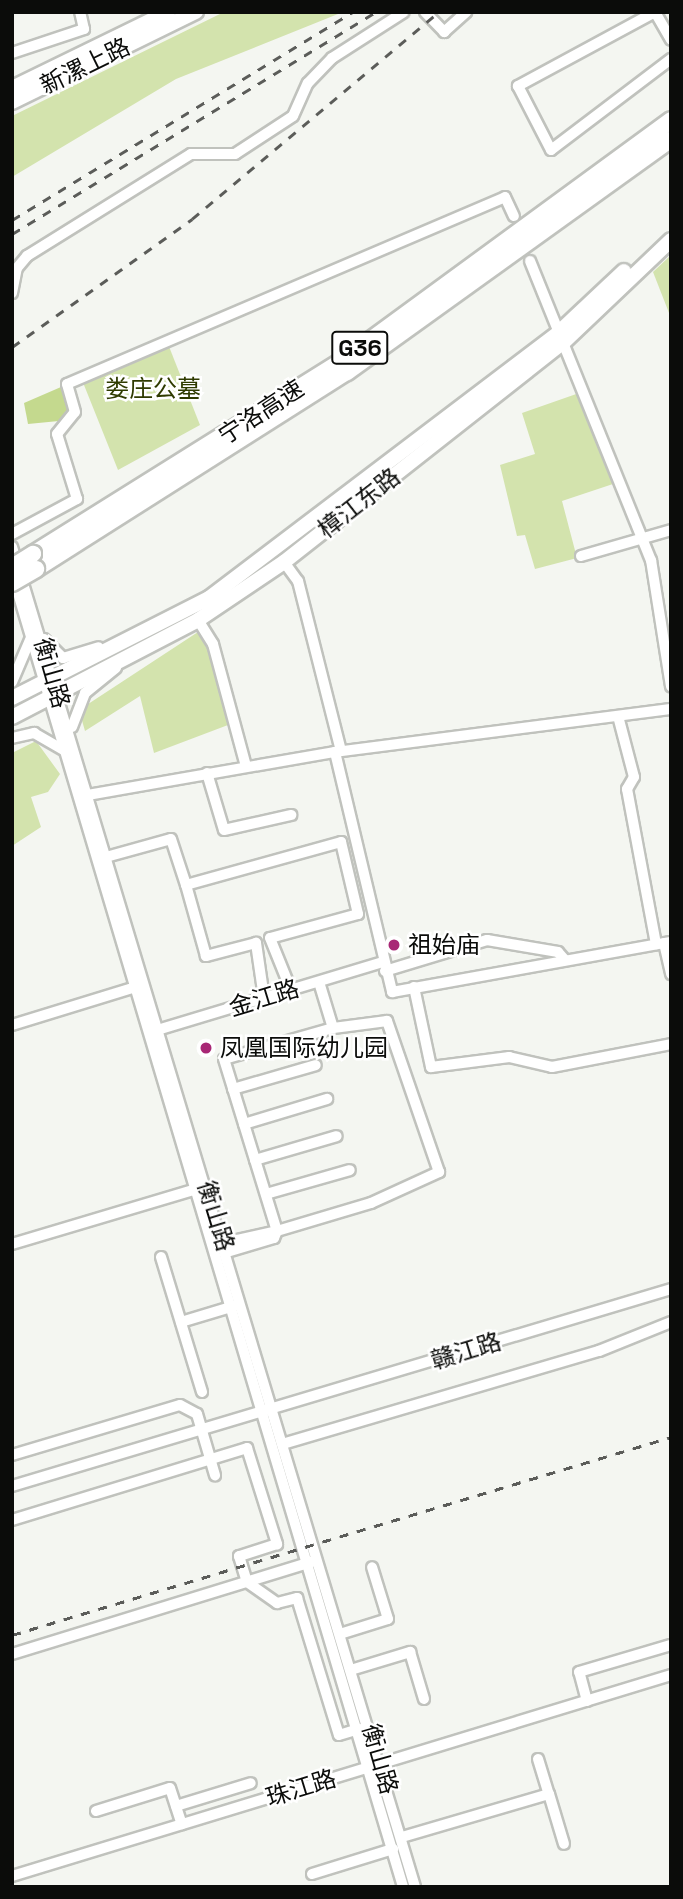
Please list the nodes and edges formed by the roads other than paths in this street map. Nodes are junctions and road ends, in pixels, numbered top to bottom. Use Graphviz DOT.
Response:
graph roads {
  1 [pos="80,12"];
  2 [pos="168,12"];
  3 [pos="196,12"];
  4 [pos="404,12"];
  5 [pos="425,12"];
  6 [pos="466,12"];
  7 [pos="655,12"];
  8 [pos="671,40"];
  9 [pos="12,53"];
  10 [pos="671,59"];
  11 [pos="12,88"];
  12 [pos="12,102"];
  13 [pos="671,120"];
  14 [pos="671,139"];
  15 [pos="514,216"];
  16 [pos="671,227"];
  17 [pos="671,240"];
  18 [pos="530,261"];
  19 [pos="12,293"];
  20 [pos="561,337"];
  21 [pos="671,530"];
  22 [pos="12,534"];
  23 [pos="644,538"];
  24 [pos="12,547"];
  25 [pos="581,556"];
  26 [pos="34,562"];
  27 [pos="284,562"];
  28 [pos="12,566"];
  29 [pos="12,573"];
  30 [pos="12,583"];
  31 [pos="198,620"];
  32 [pos="147,632"];
  33 [pos="36,635"];
  34 [pos="128,658"];
  35 [pos="48,680"];
  36 [pos="12,681"];
  37 [pos="671,686"];
  38 [pos="53,696"];
  39 [pos="12,698"];
  40 [pos="671,709"];
  41 [pos="618,716"];
  42 [pos="12,717"];
  43 [pos="12,738"];
  44 [pos="69,749"];
  45 [pos="338,752"];
  46 [pos="246,766"];
  47 [pos="207,773"];
  48 [pos="82,796"];
  49 [pos="290,815"];
  50 [pos="106,857"];
  51 [pos="186,885"];
  52 [pos="270,939"];
  53 [pos="256,943"];
  54 [pos="664,943"];
  55 [pos="565,960"];
  56 [pos="384,966"];
  57 [pos="671,974"];
  58 [pos="319,982"];
  59 [pos="414,987"];
  60 [pos="132,988"];
  61 [pos="291,990"];
  62 [pos="264,998"];
  63 [pos="12,1025"];
  64 [pos="333,1028"];
  65 [pos="159,1030"];
  66 [pos="146,1034"];
  67 [pos="671,1044"];
  68 [pos="316,1065"];
  69 [pos="233,1089"];
  70 [pos="327,1099"];
  71 [pos="244,1124"];
  72 [pos="337,1136"];
  73 [pos="255,1160"];
  74 [pos="350,1170"];
  75 [pos="207,1186"];
  76 [pos="194,1190"];
  77 [pos="265,1194"];
  78 [pos="277,1231"];
  79 [pos="12,1244"];
  80 [pos="226,1248"];
  81 [pos="161,1258"];
  82 [pos="671,1289"];
  83 [pos="243,1303"];
  84 [pos="230,1307"];
  85 [pos="181,1322"];
  86 [pos="671,1322"];
  87 [pos="202,1392"];
  88 [pos="276,1408"];
  89 [pos="262,1412"];
  90 [pos="201,1429"];
  91 [pos="286,1443"];
  92 [pos="12,1455"];
  93 [pos="211,1459"];
  94 [pos="215,1475"];
  95 [pos="12,1486"];
  96 [pos="12,1520"];
  97 [pos="321,1559"];
  98 [pos="308,1563"];
  99 [pos="372,1567"];
  100 [pos="247,1582"];
  101 [pos="343,1633"];
  102 [pos="671,1645"];
  103 [pos="12,1654"];
  104 [pos="354,1669"];
  105 [pos="671,1675"];
  106 [pos="424,1699"];
  107 [pos="587,1701"];
  108 [pos="359,1729"];
  109 [pos="538,1759"];
  110 [pos="376,1765"];
  111 [pos="251,1783"];
  112 [pos="549,1794"];
  113 [pos="176,1806"];
  114 [pos="96,1811"];
  115 [pos="182,1824"];
  116 [pos="401,1837"];
  117 [pos="564,1844"];
  118 [pos="393,1849"];
  119 [pos="312,1874"];
  120 [pos="12,1876"];
  121 [pos="403,1887"];
  122 [pos="415,1887"];
  1 -- 9 [label="street"];
  2 -- 11 [label="main road, 新漯上路"];
  3 -- 12 [label="main road, 新漯上路"];
  4 -- 19 [label="street"];
  5 -- 6 [label="street"];
  7 -- 8 [label="street"];
  7 -- 10 [label="street"];
  13 -- 26 [label="highway, 宁洛高速 / G36"];
  14 -- 26 [label="highway, 宁洛高速 / G36"];
  15 -- 22 [label="street"];
  16 -- 20 [label="main road, 樟江东路"];
  17 -- 20 [label="main road, 樟江东路"];
  18 -- 20 [label="street"];
  20 -- 23 [label="street"];
  20 -- 27 [label="main road, 樟江东路"];
  20 -- 32 [label="main road, 樟江东路"];
  21 -- 23 [label="street"];
  23 -- 25 [label="street"];
  23 -- 37 [label="street"];
  24 -- 33 [label="street, 衡山路"];
  26 -- 28 [label="highway, 宁洛高速 / G36, bridge"];
  26 -- 30 [label="highway, 宁洛高速 / G36, bridge"];
  27 -- 31 [label="main road, 樟江东路"];
  27 -- 45 [label="street"];
  29 -- 33 [label="street, 衡山路"];
  31 -- 34 [label="main road, 樟江东路"];
  31 -- 46 [label="street"];
  32 -- 33 [label="street"];
  32 -- 35 [label="main road, 樟江东路"];
  33 -- 35 [label="street, 衡山路"];
  33 -- 36 [label="street"];
  34 -- 38 [label="main road, 樟江东路"];
  34 -- 44 [label="street"];
  35 -- 38 [label="street, 衡山路"];
  35 -- 39 [label="main road, 樟江东路"];
  38 -- 42 [label="main road, 樟江东路"];
  38 -- 44 [label="street, 衡山路"];
  40 -- 41 [label="street"];
  41 -- 45 [label="street"];
  41 -- 54 [label="street"];
  43 -- 44 [label="street"];
  44 -- 48 [label="street, 衡山路"];
  45 -- 46 [label="street"];
  45 -- 56 [label="street"];
  46 -- 47 [label="street"];
  47 -- 48 [label="street"];
  47 -- 49 [label="street"];
  48 -- 50 [label="street, 衡山路"];
  48 -- 60 [label="street, 衡山路"];
  50 -- 51 [label="street"];
  50 -- 65 [label="street, 衡山路"];
  51 -- 52 [label="street"];
  51 -- 53 [label="street"];
  52 -- 53 [label="street"];
  52 -- 61 [label="street"];
  53 -- 62 [label="street"];
  54 -- 55 [label="street"];
  54 -- 57 [label="street"];
  55 -- 56 [label="street, 金江路"];
  55 -- 59 [label="street"];
  56 -- 58 [label="street, 金江路"];
  56 -- 59 [label="street"];
  58 -- 61 [label="street, 金江路"];
  58 -- 64 [label="street"];
  59 -- 67 [label="street"];
  60 -- 63 [label="street"];
  60 -- 66 [label="street, 衡山路"];
  61 -- 62 [label="street, 金江路"];
  62 -- 65 [label="street, 金江路"];
  64 -- 69 [label="street"];
  64 -- 78 [label="street"];
  65 -- 66 [label="street, 金江路"];
  65 -- 75 [label="street, 衡山路"];
  66 -- 76 [label="street, 衡山路"];
  68 -- 69 [label="street"];
  69 -- 71 [label="street"];
  70 -- 71 [label="street"];
  71 -- 73 [label="street"];
  72 -- 73 [label="street"];
  73 -- 77 [label="street"];
  74 -- 77 [label="street"];
  75 -- 76 [label="street"];
  75 -- 80 [label="street, 衡山路"];
  76 -- 79 [label="street"];
  76 -- 84 [label="street, 衡山路"];
  77 -- 78 [label="street"];
  78 -- 80 [label="street"];
  80 -- 83 [label="street, 衡山路"];
  81 -- 85 [label="street"];
  82 -- 88 [label="street, 赣江路"];
  83 -- 84 [label="street"];
  83 -- 88 [label="street, 衡山路"];
  84 -- 85 [label="street"];
  84 -- 89 [label="street, 衡山路"];
  85 -- 87 [label="street"];
  86 -- 91 [label="street"];
  88 -- 89 [label="street, 赣江路"];
  88 -- 91 [label="street, 衡山路"];
  89 -- 90 [label="street, 赣江路"];
  89 -- 98 [label="street, 衡山路"];
  90 -- 92 [label="street"];
  90 -- 93 [label="street"];
  90 -- 95 [label="street, 赣江路"];
  91 -- 97 [label="street, 衡山路"];
  93 -- 94 [label="street"];
  93 -- 96 [label="street"];
  93 -- 100 [label="street"];
  97 -- 98 [label="street"];
  97 -- 101 [label="street, 衡山路"];
  98 -- 100 [label="street"];
  98 -- 108 [label="street, 衡山路"];
  99 -- 101 [label="street"];
  100 -- 103 [label="street"];
  100 -- 108 [label="street"];
  101 -- 104 [label="street, 衡山路"];
  102 -- 107 [label="street"];
  104 -- 106 [label="street"];
  104 -- 110 [label="street, 衡山路"];
  105 -- 107 [label="street, 珠江路"];
  107 -- 110 [label="street, 珠江路"];
  108 -- 110 [label="street, 衡山路"];
  109 -- 112 [label="street"];
  110 -- 115 [label="street, 珠江路"];
  110 -- 116 [label="street, 衡山路"];
  110 -- 118 [label="street, 衡山路"];
  111 -- 113 [label="street"];
  112 -- 116 [label="street"];
  112 -- 117 [label="street"];
  113 -- 114 [label="street"];
  113 -- 115 [label="street"];
  115 -- 120 [label="street, 珠江路"];
  116 -- 122 [label="street, 衡山路"];
  118 -- 119 [label="street"];
  118 -- 121 [label="street, 衡山路"];
}
